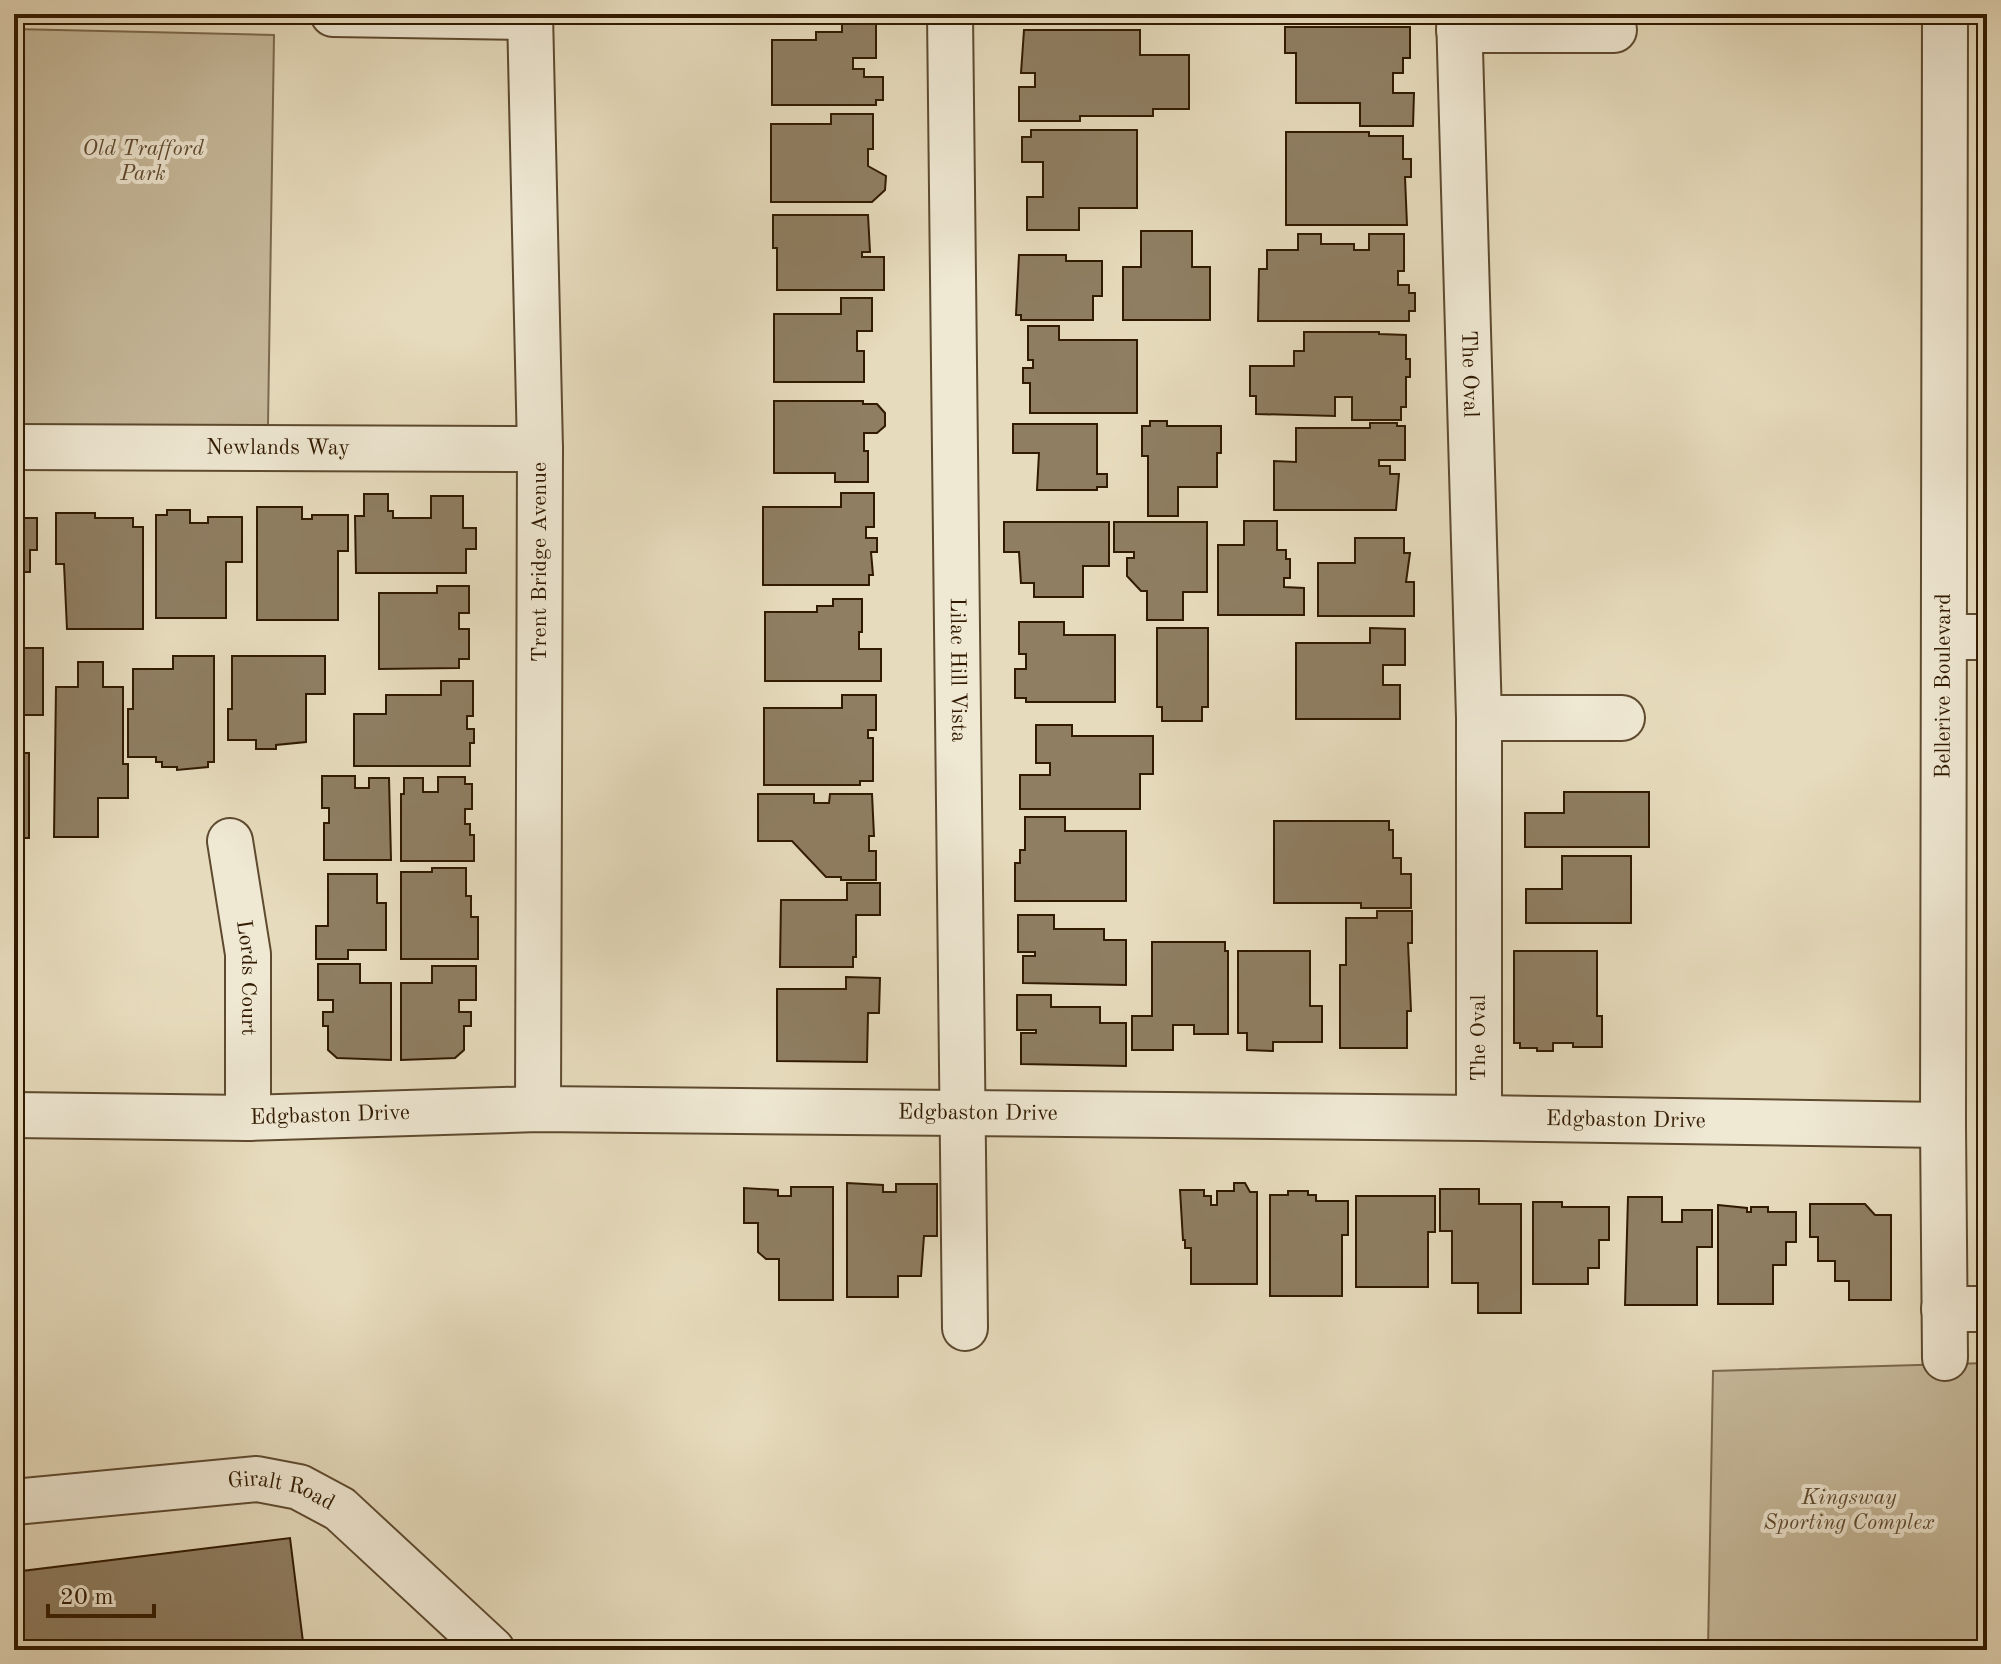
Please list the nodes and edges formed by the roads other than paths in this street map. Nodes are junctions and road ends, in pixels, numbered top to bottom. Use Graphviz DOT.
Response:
graph roads {
  1 [pos="333,14"];
  2 [pos="950,14"];
  3 [pos="1945,14"];
  4 [pos="530,16"];
  5 [pos="1459,22"];
  6 [pos="1614,30"];
  7 [pos="14,447"];
  8 [pos="540,449"];
  9 [pos="1967,637"];
  10 [pos="1479,718"];
  11 [pos="1622,718"];
  12 [pos="230,841"];
  13 [pos="538,1109"];
  14 [pos="964,1112"];
  15 [pos="14,1115"];
  16 [pos="248,1118"];
  17 [pos="1479,1118"];
  18 [pos="1943,1125"];
  19 [pos="1944,1309"];
  20 [pos="1987,1309"];
  21 [pos="965,1328"];
  22 [pos="1945,1358"];
  23 [pos="14,1502"];
  24 [pos="492,1650"];
  1 -- 4 [label="street"];
  2 -- 14 [label="street, Lilac Hill Vista"];
  3 -- 9 [label="street, Bellerive Boulevard"];
  4 -- 8 [label="street, Trent Bridge Avenue"];
  5 -- 6 [label="street, The Oval"];
  5 -- 10 [label="street, The Oval"];
  7 -- 8 [label="street, Newlands Way"];
  8 -- 13 [label="street, Trent Bridge Avenue"];
  9 -- 18 [label="street, Bellerive Boulevard"];
  10 -- 11 [label="street"];
  10 -- 17 [label="street, The Oval"];
  12 -- 16 [label="street, Lords Court"];
  13 -- 14 [label="street, Edgbaston Drive"];
  13 -- 16 [label="street, Edgbaston Drive"];
  14 -- 17 [label="street, Edgbaston Drive"];
  14 -- 21 [label="street, Lilac Hill Vista"];
  15 -- 16 [label="street, Edgbaston Drive"];
  17 -- 18 [label="street, Edgbaston Drive"];
  18 -- 19 [label="street, Bellerive Boulevard"];
  19 -- 20 [label="street"];
  19 -- 22 [label="street, Bellerive Boulevard"];
  23 -- 24 [label="street, Giralt Road"];
}
